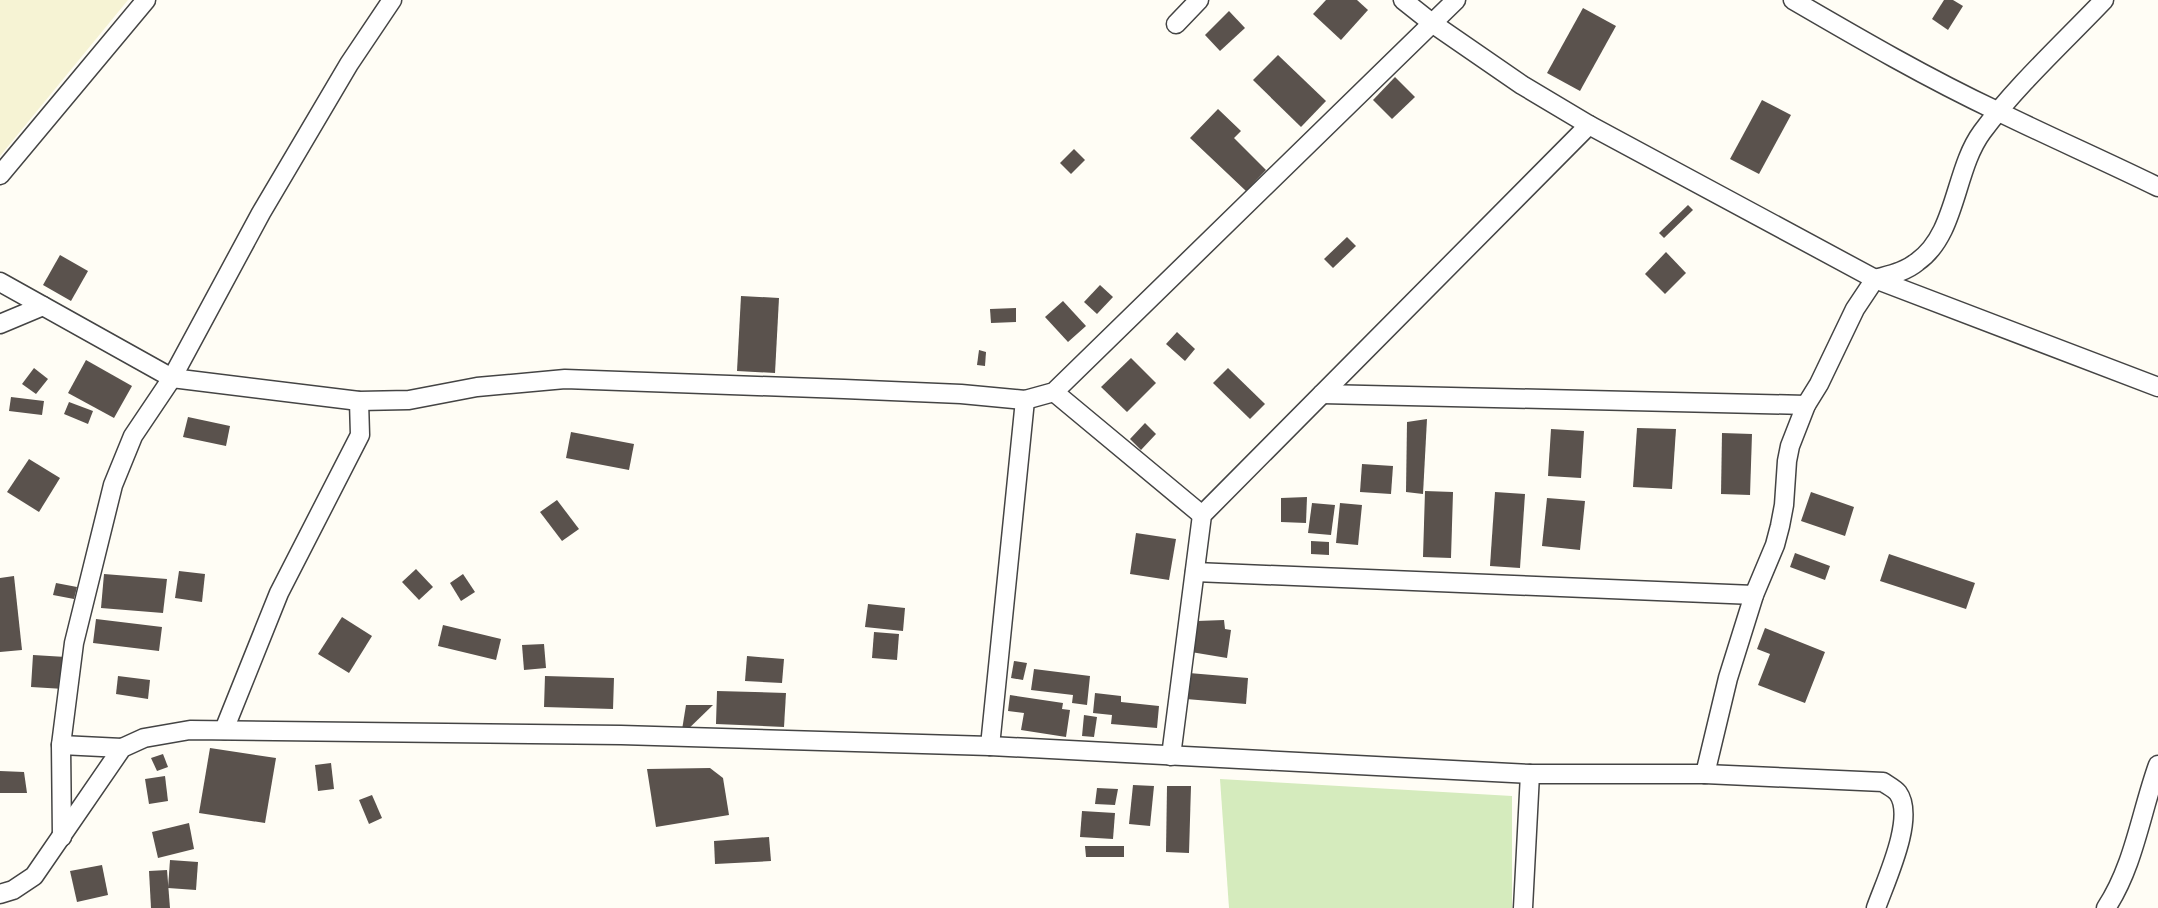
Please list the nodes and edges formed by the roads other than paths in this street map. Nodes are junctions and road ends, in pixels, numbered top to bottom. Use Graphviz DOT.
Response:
graph roads {
  1 [pos="146,0"];
  2 [pos="392,0"];
  3 [pos="1199,0"];
  4 [pos="1403,0"];
  5 [pos="1456,0"];
  6 [pos="1793,0"];
  7 [pos="2104,0"];
  8 [pos="1432,23"];
  9 [pos="1176,24"];
  10 [pos="1998,112"];
  11 [pos="1589,124"];
  12 [pos="0,175"];
  13 [pos="2158,187"];
  14 [pos="1875,279"];
  15 [pos="0,282"];
  16 [pos="43,306"];
  17 [pos="0,324"];
  18 [pos="172,378"];
  19 [pos="2158,387"];
  20 [pos="1054,392"];
  21 [pos="1322,394"];
  22 [pos="1025,400"];
  23 [pos="359,401"];
  24 [pos="1806,405"];
  25 [pos="1202,515"];
  26 [pos="1195,572"];
  27 [pos="1754,595"];
  28 [pos="224,730"];
  29 [pos="61,745"];
  30 [pos="990,746"];
  31 [pos="122,748"];
  32 [pos="1172,756"];
  33 [pos="2158,765"];
  34 [pos="1530,774"];
  35 [pos="1705,774"];
  36 [pos="62,837"];
  37 [pos="0,894"];
  38 [pos="1523,908"];
  39 [pos="1876,908"];
  40 [pos="2106,908"];
  1 -- 12 [label="street"];
  2 -- 18 [label="street"];
  3 -- 9 [label="street"];
  4 -- 8 [label="street"];
  5 -- 8 [label="street"];
  6 -- 10 [label="street"];
  7 -- 10 [label="street"];
  8 -- 11 [label="street"];
  8 -- 20 [label="street"];
  10 -- 13 [label="street"];
  10 -- 14 [label="street"];
  11 -- 14 [label="street"];
  11 -- 21 [label="street"];
  14 -- 19 [label="street"];
  14 -- 24 [label="street"];
  15 -- 16 [label="street"];
  16 -- 17 [label="street"];
  16 -- 18 [label="street"];
  18 -- 23 [label="street"];
  18 -- 29 [label="street"];
  20 -- 22 [label="street"];
  20 -- 25 [label="street"];
  21 -- 24 [label="street"];
  21 -- 25 [label="street"];
  22 -- 23 [label="street"];
  22 -- 30 [label="street"];
  23 -- 28 [label="street"];
  24 -- 27 [label="street"];
  25 -- 26 [label="street"];
  26 -- 27 [label="street"];
  26 -- 32 [label="street"];
  27 -- 35 [label="street"];
  28 -- 30 [label="street"];
  28 -- 31 [label="street"];
  29 -- 31 [label="street"];
  29 -- 36 [label="street"];
  30 -- 32 [label="street"];
  31 -- 36 [label="street"];
  32 -- 34 [label="street"];
  33 -- 40 [label="street"];
  34 -- 35 [label="street"];
  34 -- 38 [label="street"];
  35 -- 39 [label="street"];
  36 -- 37 [label="street"];
}
